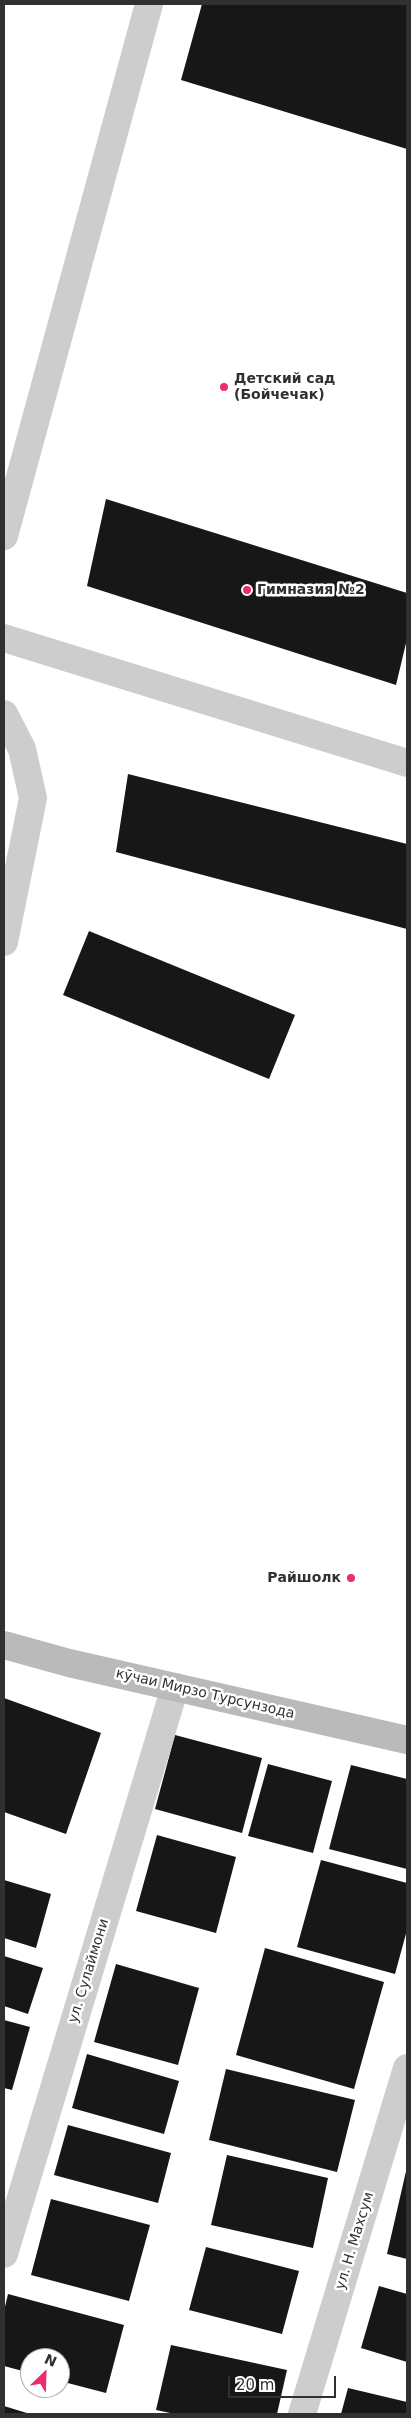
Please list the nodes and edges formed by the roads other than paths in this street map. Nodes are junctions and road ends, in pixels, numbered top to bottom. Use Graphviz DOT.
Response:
graph roads {
  1 [pos="149,4"];
  2 [pos="4,536"];
  3 [pos="4,638"];
  4 [pos="4,714"];
  5 [pos="407,763"];
  6 [pos="4,942"];
  7 [pos="4,1645"];
  8 [pos="174,1687"];
  9 [pos="407,1740"];
  10 [pos="407,2068"];
  11 [pos="4,2254"];
  12 [pos="302,2414"];
  1 -- 2 [label="street"];
  3 -- 5 [label="street"];
  4 -- 6 [label="street"];
  7 -- 8 [label="main road, кӯчаи Мирзо Турсунзода"];
  8 -- 9 [label="main road, кӯчаи Мирзо Турсунзода"];
  8 -- 11 [label="street, ул. Сулаймони"];
  10 -- 12 [label="street, ул. Н. Махсум"];
}
